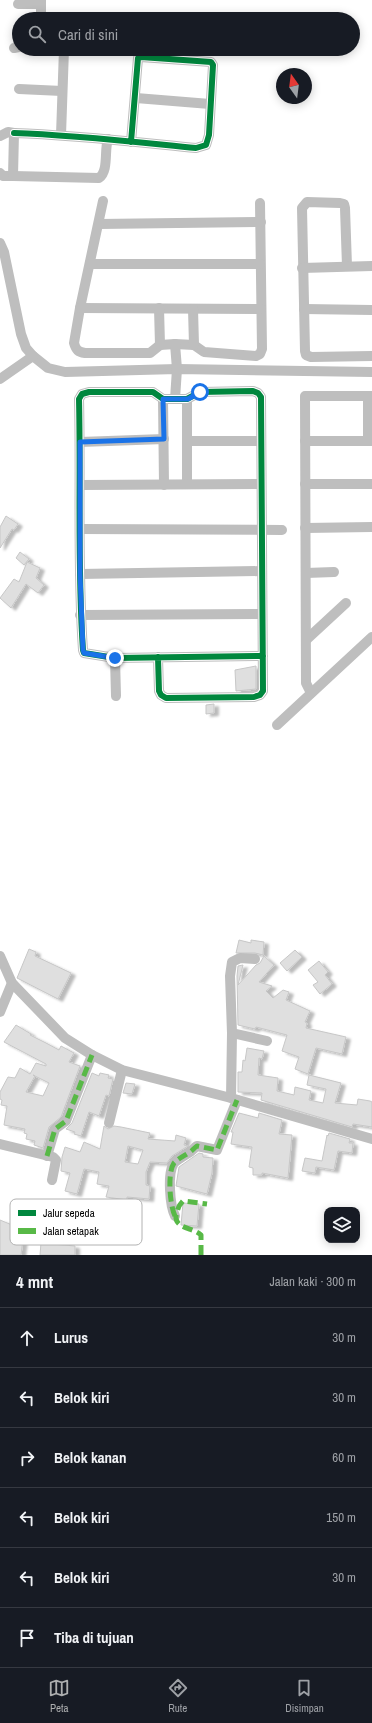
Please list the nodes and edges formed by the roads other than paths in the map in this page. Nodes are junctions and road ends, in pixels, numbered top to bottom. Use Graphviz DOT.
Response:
graph roads {
  1 [pos="41,2"];
  2 [pos="18,4"];
  3 [pos="64,56"];
  4 [pos="19,90"];
  5 [pos="62,91"];
  6 [pos="136,98"];
  7 [pos="210,104"];
  8 [pos="14,133"];
  9 [pos="61,135"];
  10 [pos="0,136"];
  11 [pos="108,138"];
  12 [pos="131,142"];
  13 [pos="0,173"];
  14 [pos="13,176"];
  15 [pos="104,201"];
  16 [pos="260,202"];
  17 [pos="261,222"];
  18 [pos="99,224"];
  19 [pos="0,243"];
  20 [pos="90,264"];
  21 [pos="260,264"];
  22 [pos="347,266"];
  23 [pos="372,266"];
  24 [pos="302,268"];
  25 [pos="80,308"];
  26 [pos="159,308"];
  27 [pos="193,309"];
  28 [pos="261,309"];
  29 [pos="304,309"];
  30 [pos="372,310"];
  31 [pos="175,344"];
  32 [pos="160,345"];
  33 [pos="194,345"];
  34 [pos="33,356"];
  35 [pos="372,356"];
  36 [pos="177,370"];
  37 [pos="372,372"];
  38 [pos="0,379"];
  39 [pos="370,396"];
  40 [pos="163,399"];
  41 [pos="175,399"];
  42 [pos="188,399"];
  43 [pos="164,439"];
  44 [pos="188,441"];
  45 [pos="261,441"];
  46 [pos="305,441"];
  47 [pos="370,441"];
  48 [pos="80,442"];
  49 [pos="187,484"];
  50 [pos="262,484"];
  51 [pos="305,484"];
  52 [pos="372,484"];
  53 [pos="81,485"];
  54 [pos="164,485"];
  55 [pos="372,527"];
  56 [pos="306,528"];
  57 [pos="80,529"];
  58 [pos="262,529"];
  59 [pos="282,530"];
  60 [pos="262,571"];
  61 [pos="334,572"];
  62 [pos="306,573"];
  63 [pos="80,574"];
  64 [pos="346,603"];
  65 [pos="262,614"];
  66 [pos="80,615"];
  67 [pos="372,637"];
  68 [pos="306,640"];
  69 [pos="263,656"];
  70 [pos="158,657"];
  71 [pos="115,658"];
  72 [pos="311,693"];
  73 [pos="116,696"];
  74 [pos="277,725"];
  75 [pos="0,956"];
  76 [pos="255,959"];
  77 [pos="12,983"];
  78 [pos="0,1012"];
  79 [pos="232,1033"];
  80 [pos="266,1041"];
  81 [pos="92,1054"];
  82 [pos="122,1070"];
  83 [pos="234,1099"];
  84 [pos="109,1123"];
  85 [pos="372,1139"];
  86 [pos="0,1144"];
  87 [pos="47,1156"];
  88 [pos="52,1180"];
  89 [pos="175,1216"];
  1 -- 2 [label="street"];
  3 -- 5 [label="street"];
  4 -- 5 [label="street"];
  5 -- 9 [label="street"];
  6 -- 7 [label="street"];
  6 -- 7 [label="street"];
  6 -- 12 [label="street"];
  7 -- 12 [label="street"];
  8 -- 9 [label="street"];
  8 -- 10 [label="street"];
  8 -- 14 [label="street"];
  9 -- 11 [label="street"];
  11 -- 12 [label="street"];
  11 -- 14 [label="street"];
  13 -- 14 [label="street"];
  15 -- 18 [label="street"];
  16 -- 17 [label="street"];
  17 -- 18 [label="street"];
  17 -- 21 [label="street"];
  18 -- 20 [label="street"];
  19 -- 34 [label="street"];
  20 -- 21 [label="street"];
  20 -- 25 [label="street"];
  21 -- 28 [label="street"];
  22 -- 23 [label="street"];
  22 -- 24 [label="street"];
  22 -- 24 [label="street"];
  24 -- 29 [label="street"];
  25 -- 26 [label="street"];
  25 -- 32 [label="street"];
  26 -- 27 [label="street"];
  26 -- 32 [label="street"];
  27 -- 28 [label="street"];
  27 -- 33 [label="street"];
  28 -- 33 [label="street"];
  29 -- 30 [label="street"];
  29 -- 35 [label="street"];
  31 -- 32 [label="street"];
  31 -- 33 [label="street"];
  31 -- 36 [label="street"];
  34 -- 36 [label="street"];
  34 -- 38 [label="street"];
  36 -- 37 [label="street"];
  36 -- 41 [label="street"];
  39 -- 46 [label="street"];
  39 -- 47 [label="street"];
  40 -- 41 [label="street"];
  40 -- 43 [label="street"];
  40 -- 48 [label="street"];
  41 -- 42 [label="street"];
  42 -- 44 [label="street"];
  42 -- 45 [label="street"];
  43 -- 48 [label="street"];
  43 -- 54 [label="street"];
  44 -- 45 [label="street"];
  44 -- 49 [label="street"];
  45 -- 50 [label="street"];
  46 -- 47 [label="street"];
  46 -- 51 [label="street"];
  48 -- 53 [label="street"];
  49 -- 50 [label="street"];
  49 -- 54 [label="street"];
  50 -- 58 [label="street"];
  51 -- 52 [label="street"];
  51 -- 56 [label="street"];
  53 -- 54 [label="street"];
  53 -- 57 [label="street"];
  55 -- 56 [label="street"];
  56 -- 62 [label="street"];
  57 -- 58 [label="street"];
  57 -- 63 [label="street"];
  58 -- 59 [label="street"];
  58 -- 60 [label="street"];
  60 -- 63 [label="street"];
  60 -- 65 [label="street"];
  61 -- 62 [label="street"];
  62 -- 68 [label="street"];
  63 -- 66 [label="street"];
  64 -- 68 [label="street"];
  65 -- 66 [label="street"];
  65 -- 69 [label="street"];
  66 -- 71 [label="street"];
  67 -- 72 [label="street"];
  68 -- 72 [label="street"];
  69 -- 70 [label="street"];
  69 -- 70 [label="street"];
  70 -- 71 [label="street"];
  71 -- 73 [label="street"];
  72 -- 74 [label="street"];
  75 -- 77 [label="street"];
  76 -- 79 [label="street"];
  77 -- 78 [label="street"];
  77 -- 81 [label="street"];
  79 -- 80 [label="street"];
  79 -- 83 [label="street"];
  81 -- 82 [label="street"];
  81 -- 87 [label="street"];
  82 -- 83 [label="street"];
  82 -- 84 [label="street"];
  83 -- 85 [label="street"];
  83 -- 89 [label="street"];
  86 -- 87 [label="street"];
  87 -- 88 [label="street"];
}
